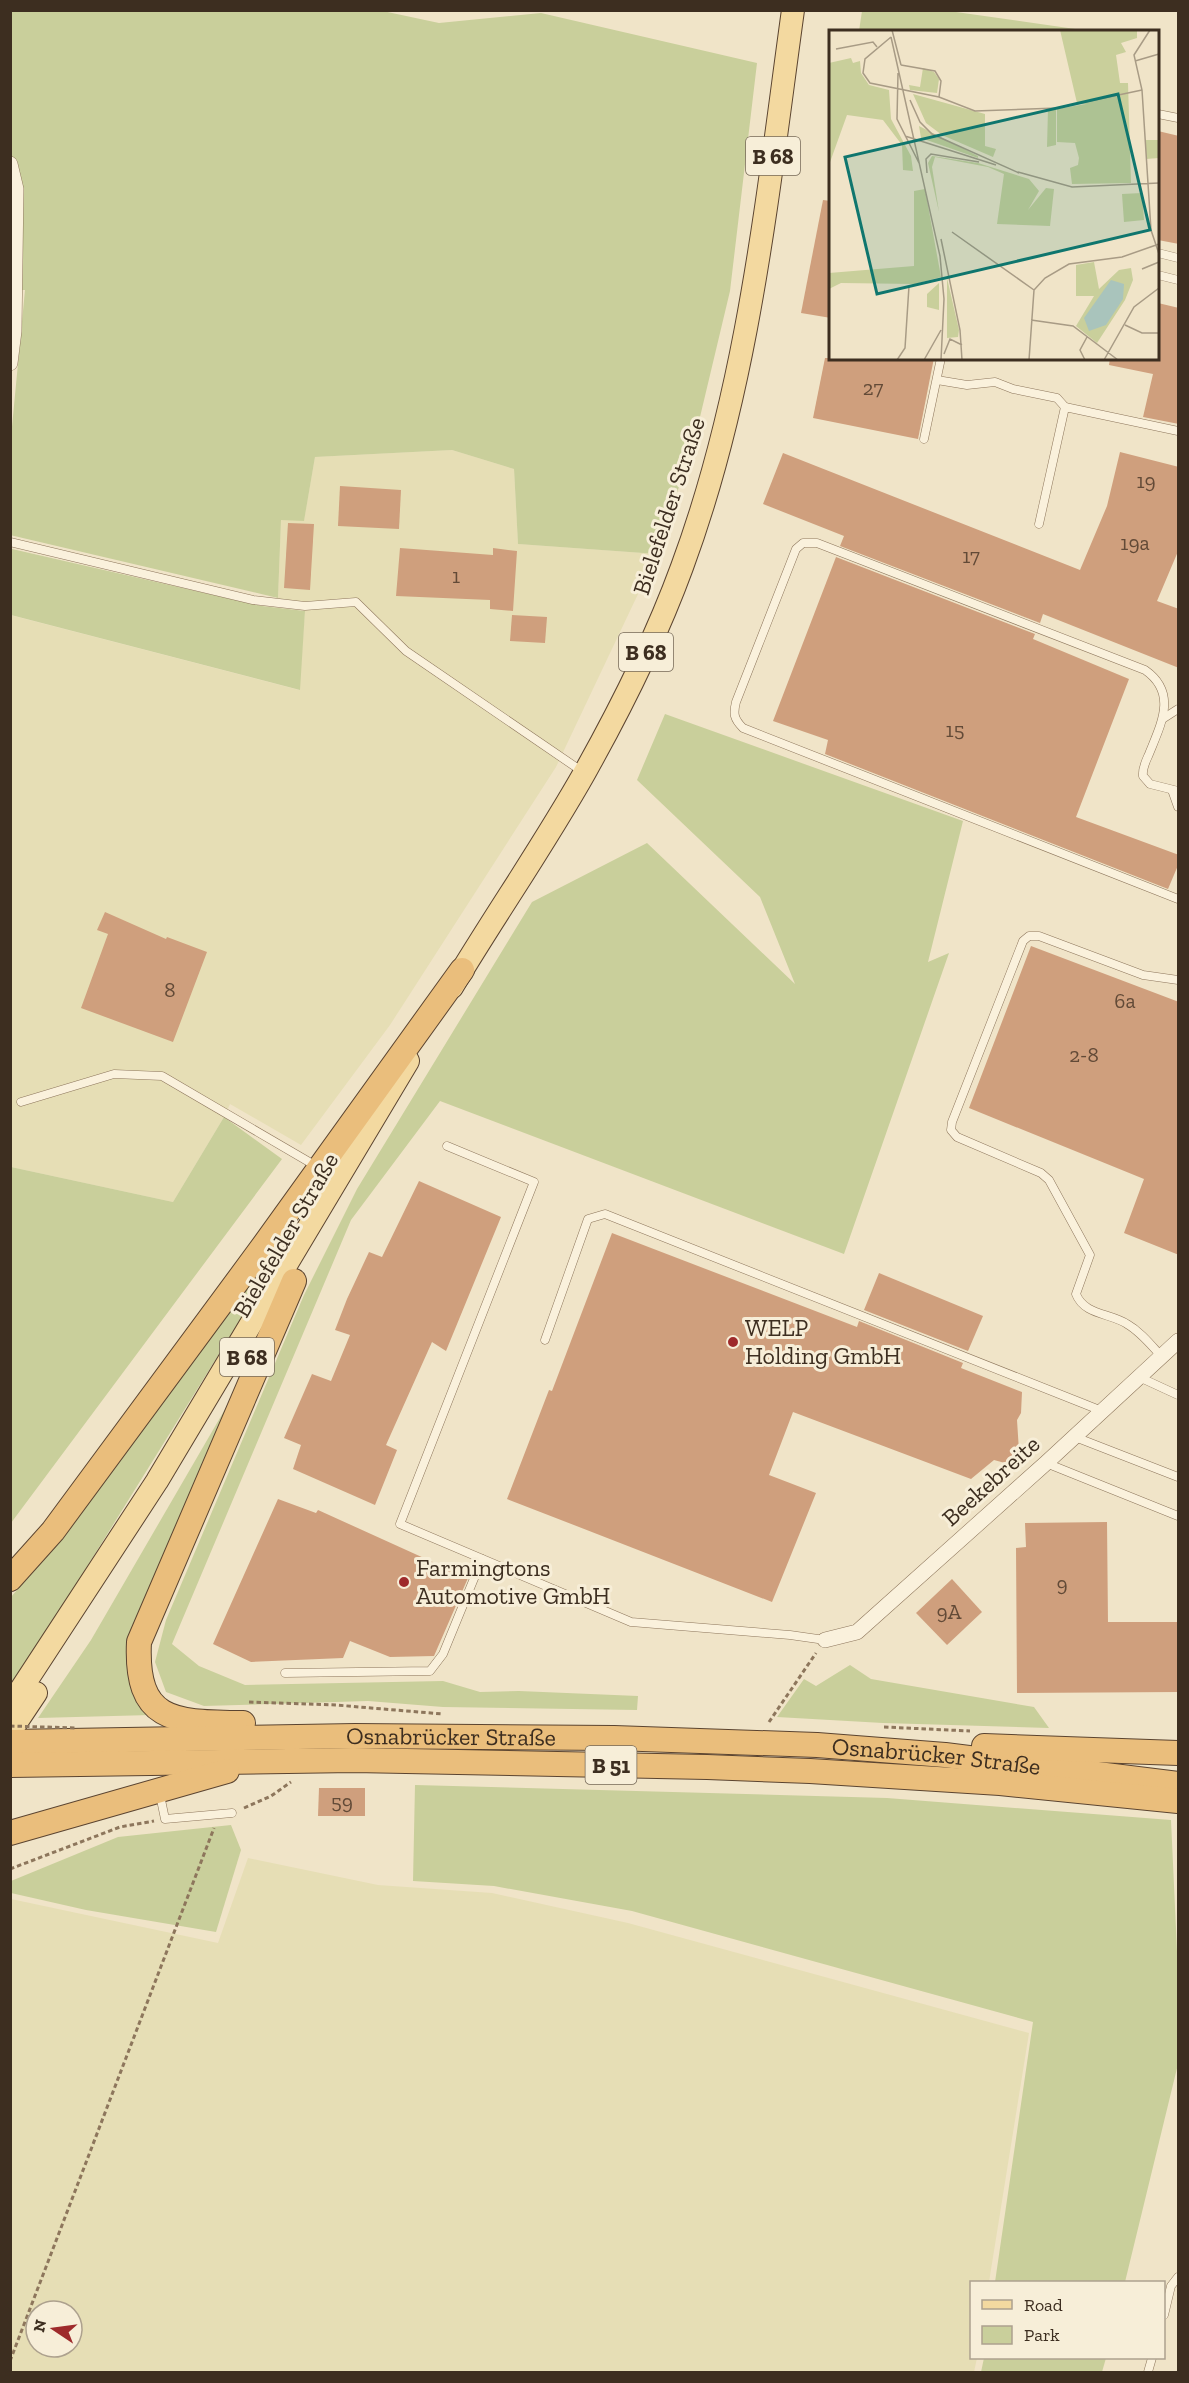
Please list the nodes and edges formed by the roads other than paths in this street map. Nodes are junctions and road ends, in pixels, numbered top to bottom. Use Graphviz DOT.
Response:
graph roads {
  1 [pos="793,10"];
  2 [pos="1159,114"];
  3 [pos="1179,118"];
  4 [pos="10,164"];
  5 [pos="1159,253"];
  6 [pos="1179,258"];
  7 [pos="1159,275"];
  8 [pos="1179,280"];
  9 [pos="941,360"];
  10 [pos="10,363"];
  11 [pos="937,380"];
  12 [pos="1065,407"];
  13 [pos="1179,430"];
  14 [pos="924,439"];
  15 [pos="1039,524"];
  16 [pos="10,542"];
  17 [pos="1179,709"];
  18 [pos="1164,718"];
  19 [pos="585,773"];
  20 [pos="1175,790"];
  21 [pos="1179,807"];
  22 [pos="1179,899"];
  23 [pos="462,970"];
  24 [pos="1179,980"];
  25 [pos="21,1102"];
  26 [pos="447,1146"];
  27 [pos="320,1168"];
  28 [pos="294,1281"];
  29 [pos="545,1340"];
  30 [pos="1179,1341"];
  31 [pos="1162,1356"];
  32 [pos="1139,1377"];
  33 [pos="1179,1395"];
  34 [pos="1102,1411"];
  35 [pos="1075,1437"];
  36 [pos="1046,1463"];
  37 [pos="1179,1477"];
  38 [pos="1179,1516"];
  39 [pos="482,1559"];
  40 [pos="10,1580"];
  41 [pos="825,1640"];
  42 [pos="285,1673"];
  43 [pos="10,1706"];
  44 [pos="10,1732"];
  45 [pos="288,1737"];
  46 [pos="10,1742"];
  47 [pos="817,1745"];
  48 [pos="1179,1753"];
  49 [pos="261,1761"];
  50 [pos="10,1765"];
  51 [pos="1179,1784"];
  52 [pos="159,1790"];
  53 [pos="1179,1801"];
  54 [pos="232,1813"];
  55 [pos="10,1833"];
  56 [pos="1179,2277"];
  57 [pos="1165,2311"];
  1 -- 19 [label="main road, Bielefelder Straße / B 68"];
  2 -- 3 [label="lane"];
  4 -- 10 [label="street"];
  5 -- 6 [label="lane"];
  7 -- 8 [label="lane"];
  9 -- 11 [label="lane"];
  11 -- 12 [label="lane"];
  11 -- 14 [label="lane"];
  12 -- 13 [label="lane"];
  12 -- 15 [label="lane"];
  16 -- 19 [label="lane"];
  17 -- 18 [label="lane"];
  18 -- 20 [label="lane"];
  18 -- 22 [label="lane"];
  19 -- 23 [label="main road, Bielefelder Straße / B 68"];
  20 -- 21 [label="lane"];
  23 -- 27 [label="highway, B 68"];
  23 -- 28 [label="main road, Bielefelder Straße / B 68"];
  23 -- 43 [label="main road, Bielefelder Straße / B 68"];
  24 -- 31 [label="lane"];
  25 -- 27 [label="lane"];
  26 -- 39 [label="lane"];
  27 -- 40 [label="highway, B 68"];
  28 -- 44 [label="main road, Bielefelder Straße / B 68"];
  28 -- 45 [label="highway, B 68"];
  29 -- 34 [label="lane"];
  30 -- 31 [label="street, Beekebreite"];
  31 -- 32 [label="street, Beekebreite"];
  32 -- 33 [label="lane"];
  32 -- 34 [label="street, Beekebreite"];
  34 -- 35 [label="street, Beekebreite"];
  35 -- 36 [label="street, Beekebreite"];
  35 -- 37 [label="lane"];
  36 -- 38 [label="lane"];
  36 -- 41 [label="street, Beekebreite"];
  39 -- 41 [label="lane"];
  39 -- 42 [label="lane"];
  45 -- 46 [label="highway, Osnabrücker Straße / B 51"];
  45 -- 47 [label="highway, Osnabrücker Straße / B 51"];
  47 -- 48 [label="highway"];
  47 -- 51 [label="highway, Osnabrücker Straße / B 51"];
  49 -- 50 [label="highway, Osnabrücker Straße / B 51"];
  49 -- 52 [label="highway"];
  49 -- 53 [label="highway, Osnabrücker Straße / B 51"];
  52 -- 54 [label="lane"];
  52 -- 55 [label="highway"];
  56 -- 57 [label="lane"];
}
